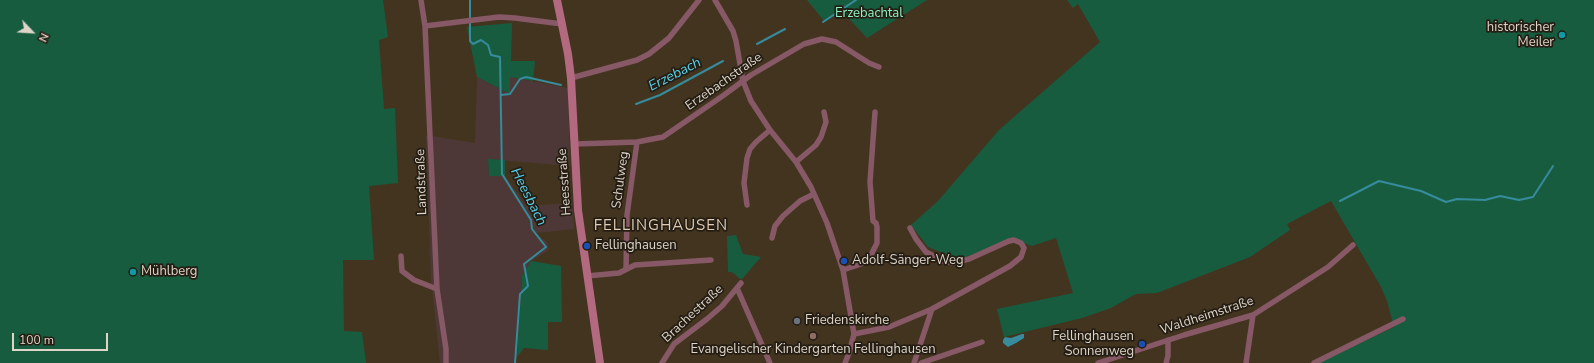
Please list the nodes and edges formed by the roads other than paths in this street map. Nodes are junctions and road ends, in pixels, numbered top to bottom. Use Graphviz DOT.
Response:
graph roads {
  1 [pos="421,0"];
  2 [pos="557,0"];
  3 [pos="698,0"];
  4 [pos="715,0"];
  5 [pos="562,24"];
  6 [pos="425,26"];
  7 [pos="879,66"];
  8 [pos="571,78"];
  9 [pos="743,81"];
  10 [pos="824,112"];
  11 [pos="875,112"];
  12 [pos="770,130"];
  13 [pos="637,142"];
  14 [pos="575,144"];
  15 [pos="796,162"];
  16 [pos="814,194"];
  17 [pos="747,205"];
  18 [pos="910,228"];
  19 [pos="772,238"];
  20 [pos="1353,245"];
  21 [pos="401,256"];
  22 [pos="710,260"];
  23 [pos="626,269"];
  24 [pos="843,270"];
  25 [pos="587,276"];
  26 [pos="438,289"];
  27 [pos="932,309"];
  28 [pos="1253,315"];
  29 [pos="1403,319"];
  30 [pos="854,334"];
  31 [pos="1168,340"];
  32 [pos="982,342"];
  33 [pos="446,363"];
  34 [pos="600,363"];
  35 [pos="662,363"];
  36 [pos="770,363"];
  37 [pos="844,363"];
  38 [pos="914,363"];
  39 [pos="921,363"];
  40 [pos="1098,363"];
  41 [pos="1166,363"];
  42 [pos="1246,363"];
  43 [pos="1314,363"];
  1 -- 6 [label="street, Landstraße"];
  2 -- 5 [label="main road, Heesstraße"];
  3 -- 8 [label="street"];
  4 -- 9 [label="street"];
  5 -- 6 [label="street"];
  5 -- 8 [label="main road, Heesstraße"];
  6 -- 26 [label="street, Landstraße"];
  7 -- 9 [label="street, Erzebachstraße"];
  8 -- 14 [label="main road, Heesstraße"];
  9 -- 12 [label="street"];
  9 -- 13 [label="street, Erzebachstraße"];
  10 -- 15 [label="street"];
  11 -- 24 [label="street"];
  12 -- 15 [label="street"];
  12 -- 17 [label="street"];
  13 -- 14 [label="street, Erzebachstraße"];
  13 -- 23 [label="street, Schulweg"];
  14 -- 25 [label="main road, Heesstraße"];
  15 -- 16 [label="street"];
  16 -- 19 [label="street"];
  16 -- 24 [label="street"];
  18 -- 27 [label="street"];
  20 -- 28 [label="street, Waldheimstraße"];
  21 -- 26 [label="street"];
  22 -- 23 [label="street"];
  23 -- 25 [label="street"];
  24 -- 30 [label="street"];
  25 -- 34 [label="main road, Heesstraße"];
  26 -- 33 [label="street, Landstraße"];
  27 -- 30 [label="street"];
  27 -- 38 [label="street"];
  28 -- 31 [label="street, Waldheimstraße"];
  28 -- 42 [label="street"];
  29 -- 43 [label="street"];
  30 -- 37 [label="street"];
  31 -- 40 [label="street, Waldheimstraße"];
  31 -- 41 [label="street"];
  32 -- 39 [label="street"];
  35 -- 36 [label="street, Brachestraße"];
}
